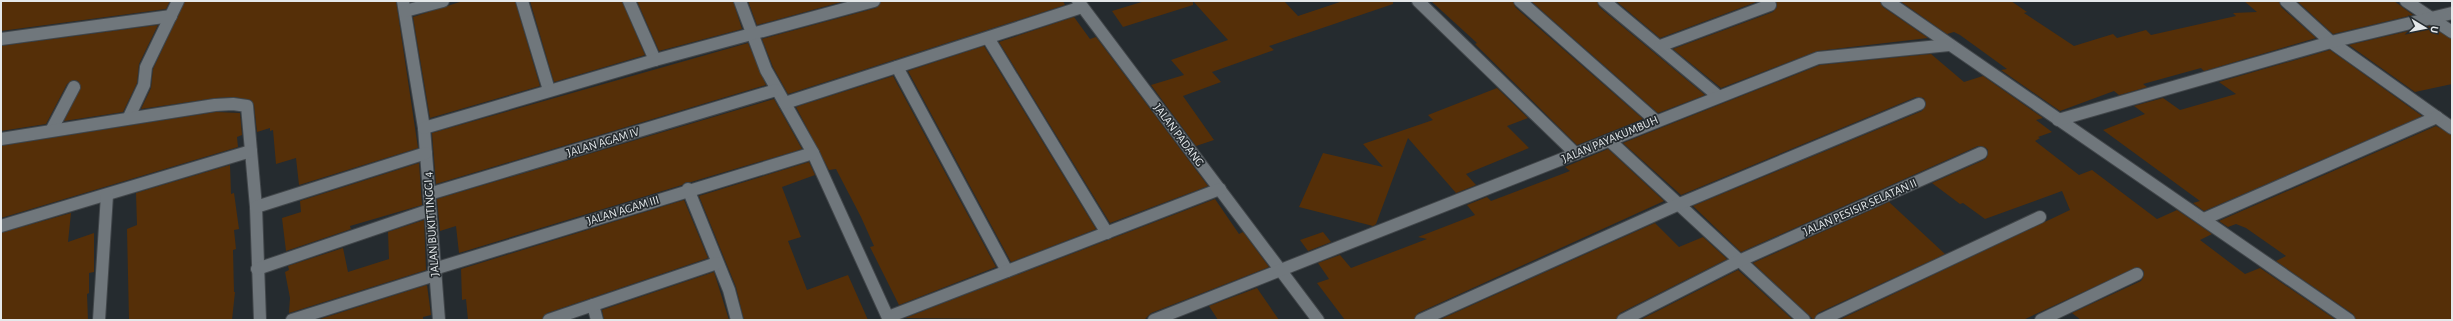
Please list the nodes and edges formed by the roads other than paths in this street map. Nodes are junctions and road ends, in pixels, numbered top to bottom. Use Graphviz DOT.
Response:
graph roads {
  1 [pos="178,1"];
  2 [pos="442,1"];
  3 [pos="522,1"];
  4 [pos="629,1"];
  5 [pos="740,1"];
  6 [pos="874,1"];
  7 [pos="1418,1"];
  8 [pos="1520,1"];
  9 [pos="1887,1"];
  10 [pos="2286,1"];
  11 [pos="2406,1"];
  12 [pos="1608,2"];
  13 [pos="1080,4"];
  14 [pos="1770,5"];
  15 [pos="404,6"];
  16 [pos="2452,13"];
  17 [pos="171,16"];
  18 [pos="2431,18"];
  19 [pos="2452,32"];
  20 [pos="753,34"];
  21 [pos="988,38"];
  22 [pos="1,39"];
  23 [pos="2331,42"];
  24 [pos="1949,45"];
  25 [pos="1660,46"];
  26 [pos="655,60"];
  27 [pos="897,67"];
  28 [pos="74,87"];
  29 [pos="549,90"];
  30 [pos="776,90"];
  31 [pos="1718,96"];
  32 [pos="785,103"];
  33 [pos="1919,104"];
  34 [pos="129,117"];
  35 [pos="2437,117"];
  36 [pos="1655,120"];
  37 [pos="2058,120"];
  38 [pos="424,128"];
  39 [pos="2452,128"];
  40 [pos="52,129"];
  41 [pos="1,139"];
  42 [pos="1610,141"];
  43 [pos="251,151"];
  44 [pos="426,153"];
  45 [pos="813,153"];
  46 [pos="1981,153"];
  47 [pos="1576,154"];
  48 [pos="688,189"];
  49 [pos="1220,189"];
  50 [pos="429,194"];
  51 [pos="107,195"];
  52 [pos="1677,205"];
  53 [pos="256,207"];
  54 [pos="430,210"];
  55 [pos="2040,217"];
  56 [pos="2204,219"];
  57 [pos="1,226"];
  58 [pos="1107,232"];
  59 [pos="1739,261"];
  60 [pos="717,263"];
  61 [pos="257,269"];
  62 [pos="1279,270"];
  63 [pos="1007,271"];
  64 [pos="435,272"];
  65 [pos="2137,274"];
  66 [pos="593,305"];
  67 [pos="888,319"];
  68 [pos="99,320"];
  69 [pos="260,320"];
  70 [pos="292,320"];
  71 [pos="439,320"];
  72 [pos="549,320"];
  73 [pos="596,320"];
  74 [pos="737,320"];
  75 [pos="1154,320"];
  76 [pos="1318,320"];
  77 [pos="1421,320"];
  78 [pos="1623,320"];
  79 [pos="1804,320"];
  80 [pos="1821,320"];
  81 [pos="2041,320"];
  82 [pos="2349,320"];
  1 -- 17 [label="street"];
  2 -- 15 [label="street"];
  3 -- 29 [label="street"];
  4 -- 26 [label="street"];
  5 -- 20 [label="street"];
  6 -- 20 [label="street"];
  7 -- 47 [label="street"];
  8 -- 36 [label="street"];
  9 -- 24 [label="street"];
  10 -- 23 [label="street"];
  11 -- 18 [label="street"];
  12 -- 25 [label="street"];
  13 -- 21 [label="street"];
  13 -- 49 [label="street, JALAN PADANG"];
  14 -- 25 [label="street"];
  15 -- 38 [label="street, JALAN BUKITTINGGI 4"];
  16 -- 18 [label="street"];
  17 -- 22 [label="street"];
  17 -- 34 [label="street"];
  18 -- 19 [label="street"];
  18 -- 23 [label="street"];
  20 -- 26 [label="street"];
  20 -- 30 [label="street"];
  21 -- 27 [label="street"];
  21 -- 58 [label="street"];
  23 -- 35 [label="street"];
  23 -- 37 [label="street"];
  24 -- 31 [label="street, JALAN PAYAKUMBUH"];
  24 -- 37 [label="street"];
  25 -- 31 [label="street"];
  26 -- 29 [label="street"];
  27 -- 32 [label="street"];
  27 -- 63 [label="street"];
  28 -- 40 [label="street"];
  29 -- 38 [label="street"];
  30 -- 32 [label="street"];
  30 -- 50 [label="street, JALAN AGAM IV"];
  31 -- 36 [label="street, JALAN PAYAKUMBUH"];
  32 -- 45 [label="street"];
  33 -- 52 [label="street"];
  34 -- 40 [label="street"];
  34 -- 43 [label="street"];
  35 -- 39 [label="street"];
  35 -- 56 [label="street"];
  36 -- 42 [label="street, JALAN PAYAKUMBUH"];
  37 -- 56 [label="street"];
  38 -- 44 [label="street, JALAN BUKITTINGGI 4"];
  40 -- 41 [label="street"];
  42 -- 47 [label="street, JALAN PAYAKUMBUH"];
  42 -- 52 [label="street"];
  43 -- 51 [label="street"];
  43 -- 53 [label="street"];
  44 -- 50 [label="street, JALAN BUKITTINGGI 4"];
  44 -- 53 [label="street"];
  45 -- 48 [label="street, JALAN AGAM III"];
  45 -- 67 [label="street"];
  46 -- 59 [label="street, JALAN PESISIR SELATAN II"];
  47 -- 62 [label="street, JALAN PAYAKUMBUH"];
  48 -- 60 [label="street"];
  48 -- 64 [label="street, JALAN AGAM III"];
  49 -- 58 [label="street"];
  49 -- 62 [label="street, JALAN PADANG"];
  50 -- 54 [label="street, JALAN BUKITTINGGI 4"];
  51 -- 57 [label="street"];
  51 -- 68 [label="street"];
  52 -- 59 [label="street"];
  52 -- 77 [label="street"];
  53 -- 61 [label="street"];
  54 -- 61 [label="street"];
  54 -- 64 [label="street, JALAN BUKITTINGGI 4"];
  55 -- 80 [label="street"];
  56 -- 82 [label="street"];
  58 -- 63 [label="street"];
  59 -- 78 [label="street, JALAN PESISIR SELATAN II"];
  59 -- 79 [label="street"];
  60 -- 66 [label="street"];
  60 -- 74 [label="street"];
  61 -- 69 [label="street"];
  62 -- 75 [label="street, JALAN PAYAKUMBUH"];
  62 -- 76 [label="street, JALAN PADANG"];
  63 -- 67 [label="street"];
  64 -- 70 [label="street, JALAN AGAM III"];
  64 -- 71 [label="street, JALAN BUKITTINGGI 4"];
  65 -- 81 [label="street"];
  66 -- 72 [label="street"];
  66 -- 73 [label="street"];
}
